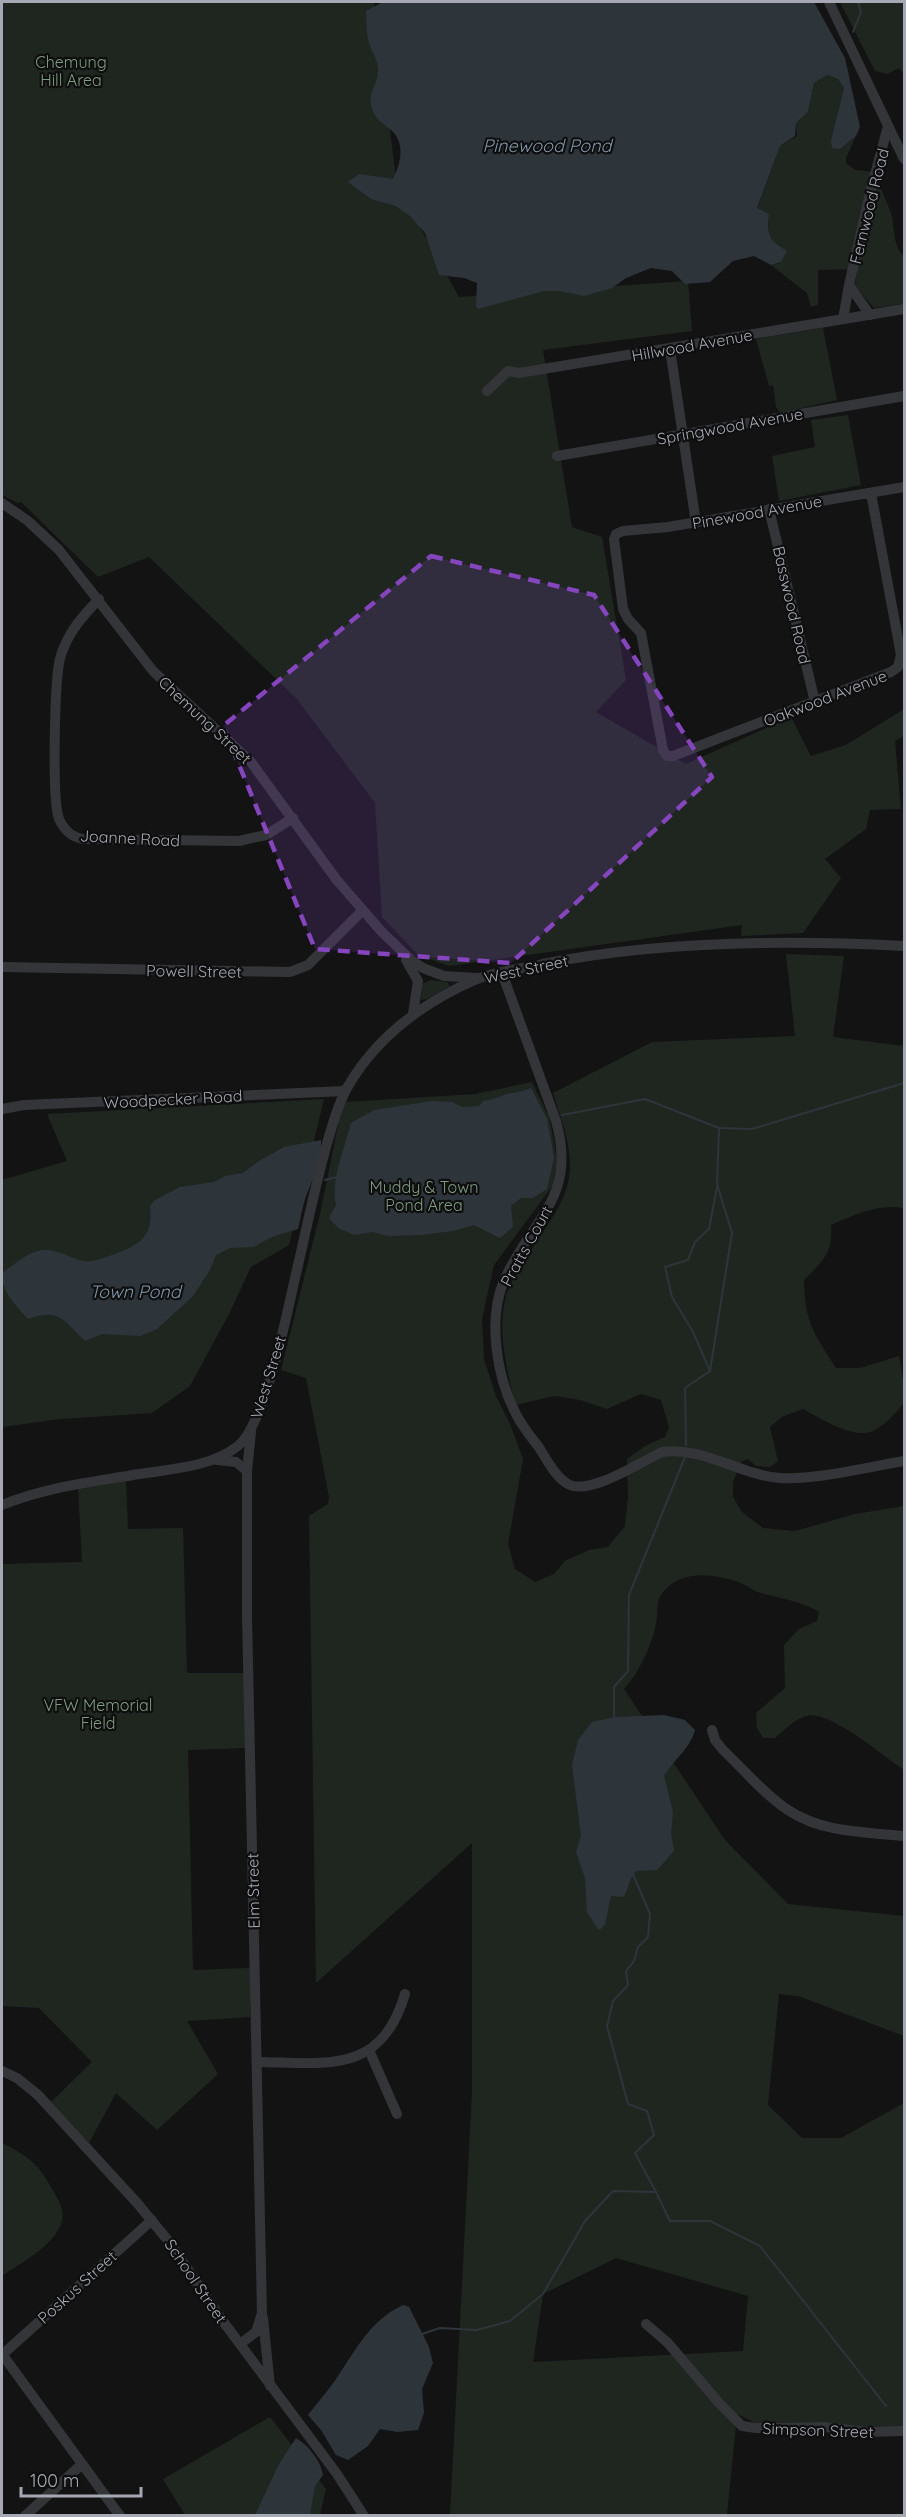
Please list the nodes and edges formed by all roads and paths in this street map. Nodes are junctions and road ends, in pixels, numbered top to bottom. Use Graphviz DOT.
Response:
graph roads {
  1 [pos="829,2"];
  2 [pos="888,126"];
  3 [pos="904,159"];
  4 [pos="849,285"];
  5 [pos="904,309"];
  6 [pos="870,315"];
  7 [pos="843,319"];
  8 [pos="670,349"];
  9 [pos="487,391"];
  10 [pos="904,396"];
  11 [pos="682,434"];
  12 [pos="556,456"];
  13 [pos="904,487"];
  14 [pos="871,493"];
  15 [pos="2,503"];
  16 [pos="769,509"];
  17 [pos="696,523"];
  18 [pos="99,599"];
  19 [pos="642,637"];
  20 [pos="815,702"];
  21 [pos="292,818"];
  22 [pos="362,911"];
  23 [pos="904,946"];
  24 [pos="397,948"];
  25 [pos="2,967"];
  26 [pos="502,973"];
  27 [pos="479,978"];
  28 [pos="413,1014"];
  29 [pos="345,1091"];
  30 [pos="2,1109"];
  31 [pos="252,1429"];
  32 [pos="207,1460"];
  33 [pos="904,1461"];
  34 [pos="247,1471"];
  35 [pos="2,1505"];
  36 [pos="712,1730"];
  37 [pos="904,1836"];
  38 [pos="405,1994"];
  39 [pos="369,2050"];
  40 [pos="257,2062"];
  41 [pos="2,2071"];
  42 [pos="397,2114"];
  43 [pos="152,2220"];
  44 [pos="262,2313"];
  45 [pos="646,2324"];
  46 [pos="240,2344"];
  47 [pos="2,2354"];
  48 [pos="270,2387"];
  49 [pos="904,2431"];
  50 [pos="82,2464"];
  51 [pos="25,2516"];
  52 [pos="120,2516"];
  53 [pos="364,2516"];
  1 -- 2 [label="street"];
  2 -- 3 [label="street"];
  2 -- 4 [label="street, Fernwood Road"];
  4 -- 6 [label="street, Fernwood Road"];
  4 -- 7 [label="street, Fernwood Road"];
  5 -- 6 [label="street, Hillwood Avenue"];
  6 -- 7 [label="street, Hillwood Avenue"];
  7 -- 8 [label="street, Hillwood Avenue"];
  8 -- 9 [label="street, Hillwood Avenue"];
  8 -- 11 [label="street"];
  10 -- 11 [label="street, Springwood Avenue"];
  11 -- 12 [label="street, Springwood Avenue"];
  11 -- 17 [label="street"];
  13 -- 14 [label="street, Pinewood Avenue"];
  14 -- 16 [label="street, Pinewood Avenue"];
  14 -- 20 [label="street, Oakwood Avenue"];
  15 -- 18 [label="street, Chemung Street"];
  16 -- 17 [label="street, Pinewood Avenue"];
  16 -- 20 [label="street, Basswood Road"];
  17 -- 19 [label="street, Pinewood Avenue"];
  18 -- 21 [label="street, Chemung Street"];
  18 -- 21 [label="street, Joanne Road"];
  19 -- 20 [label="street, Oakwood Avenue"];
  21 -- 22 [label="street, Chemung Street"];
  22 -- 24 [label="street, Chemung Street"];
  22 -- 25 [label="street, Powell Street"];
  23 -- 26 [label="street, West Street"];
  24 -- 27 [label="street, Chemung Street"];
  24 -- 28 [label="street, Chemung Street"];
  26 -- 27 [label="street, West Street"];
  26 -- 33 [label="street, Pratts Court"];
  27 -- 28 [label="street, West Street"];
  28 -- 29 [label="street, West Street"];
  29 -- 30 [label="street, Woodpecker Road"];
  29 -- 31 [label="street, West Street"];
  31 -- 32 [label="street, West Street"];
  31 -- 34 [label="street, Elm Street"];
  32 -- 34 [label="street, West Street"];
  32 -- 35 [label="street, West Street"];
  34 -- 40 [label="street, Elm Street"];
  36 -- 37 [label="street"];
  38 -- 39 [label="street"];
  39 -- 40 [label="street"];
  39 -- 42 [label="street"];
  40 -- 44 [label="street, Elm Street"];
  41 -- 43 [label="street, School Street"];
  43 -- 46 [label="street, School Street"];
  43 -- 47 [label="street, Poskus Street"];
  44 -- 46 [label="street"];
  44 -- 48 [label="street, Elm Street"];
  45 -- 49 [label="street, Simpson Street"];
  46 -- 48 [label="street, School Street"];
  47 -- 50 [label="street"];
  48 -- 53 [label="street, School Street"];
  50 -- 51 [label="street"];
  50 -- 52 [label="street"];
}
